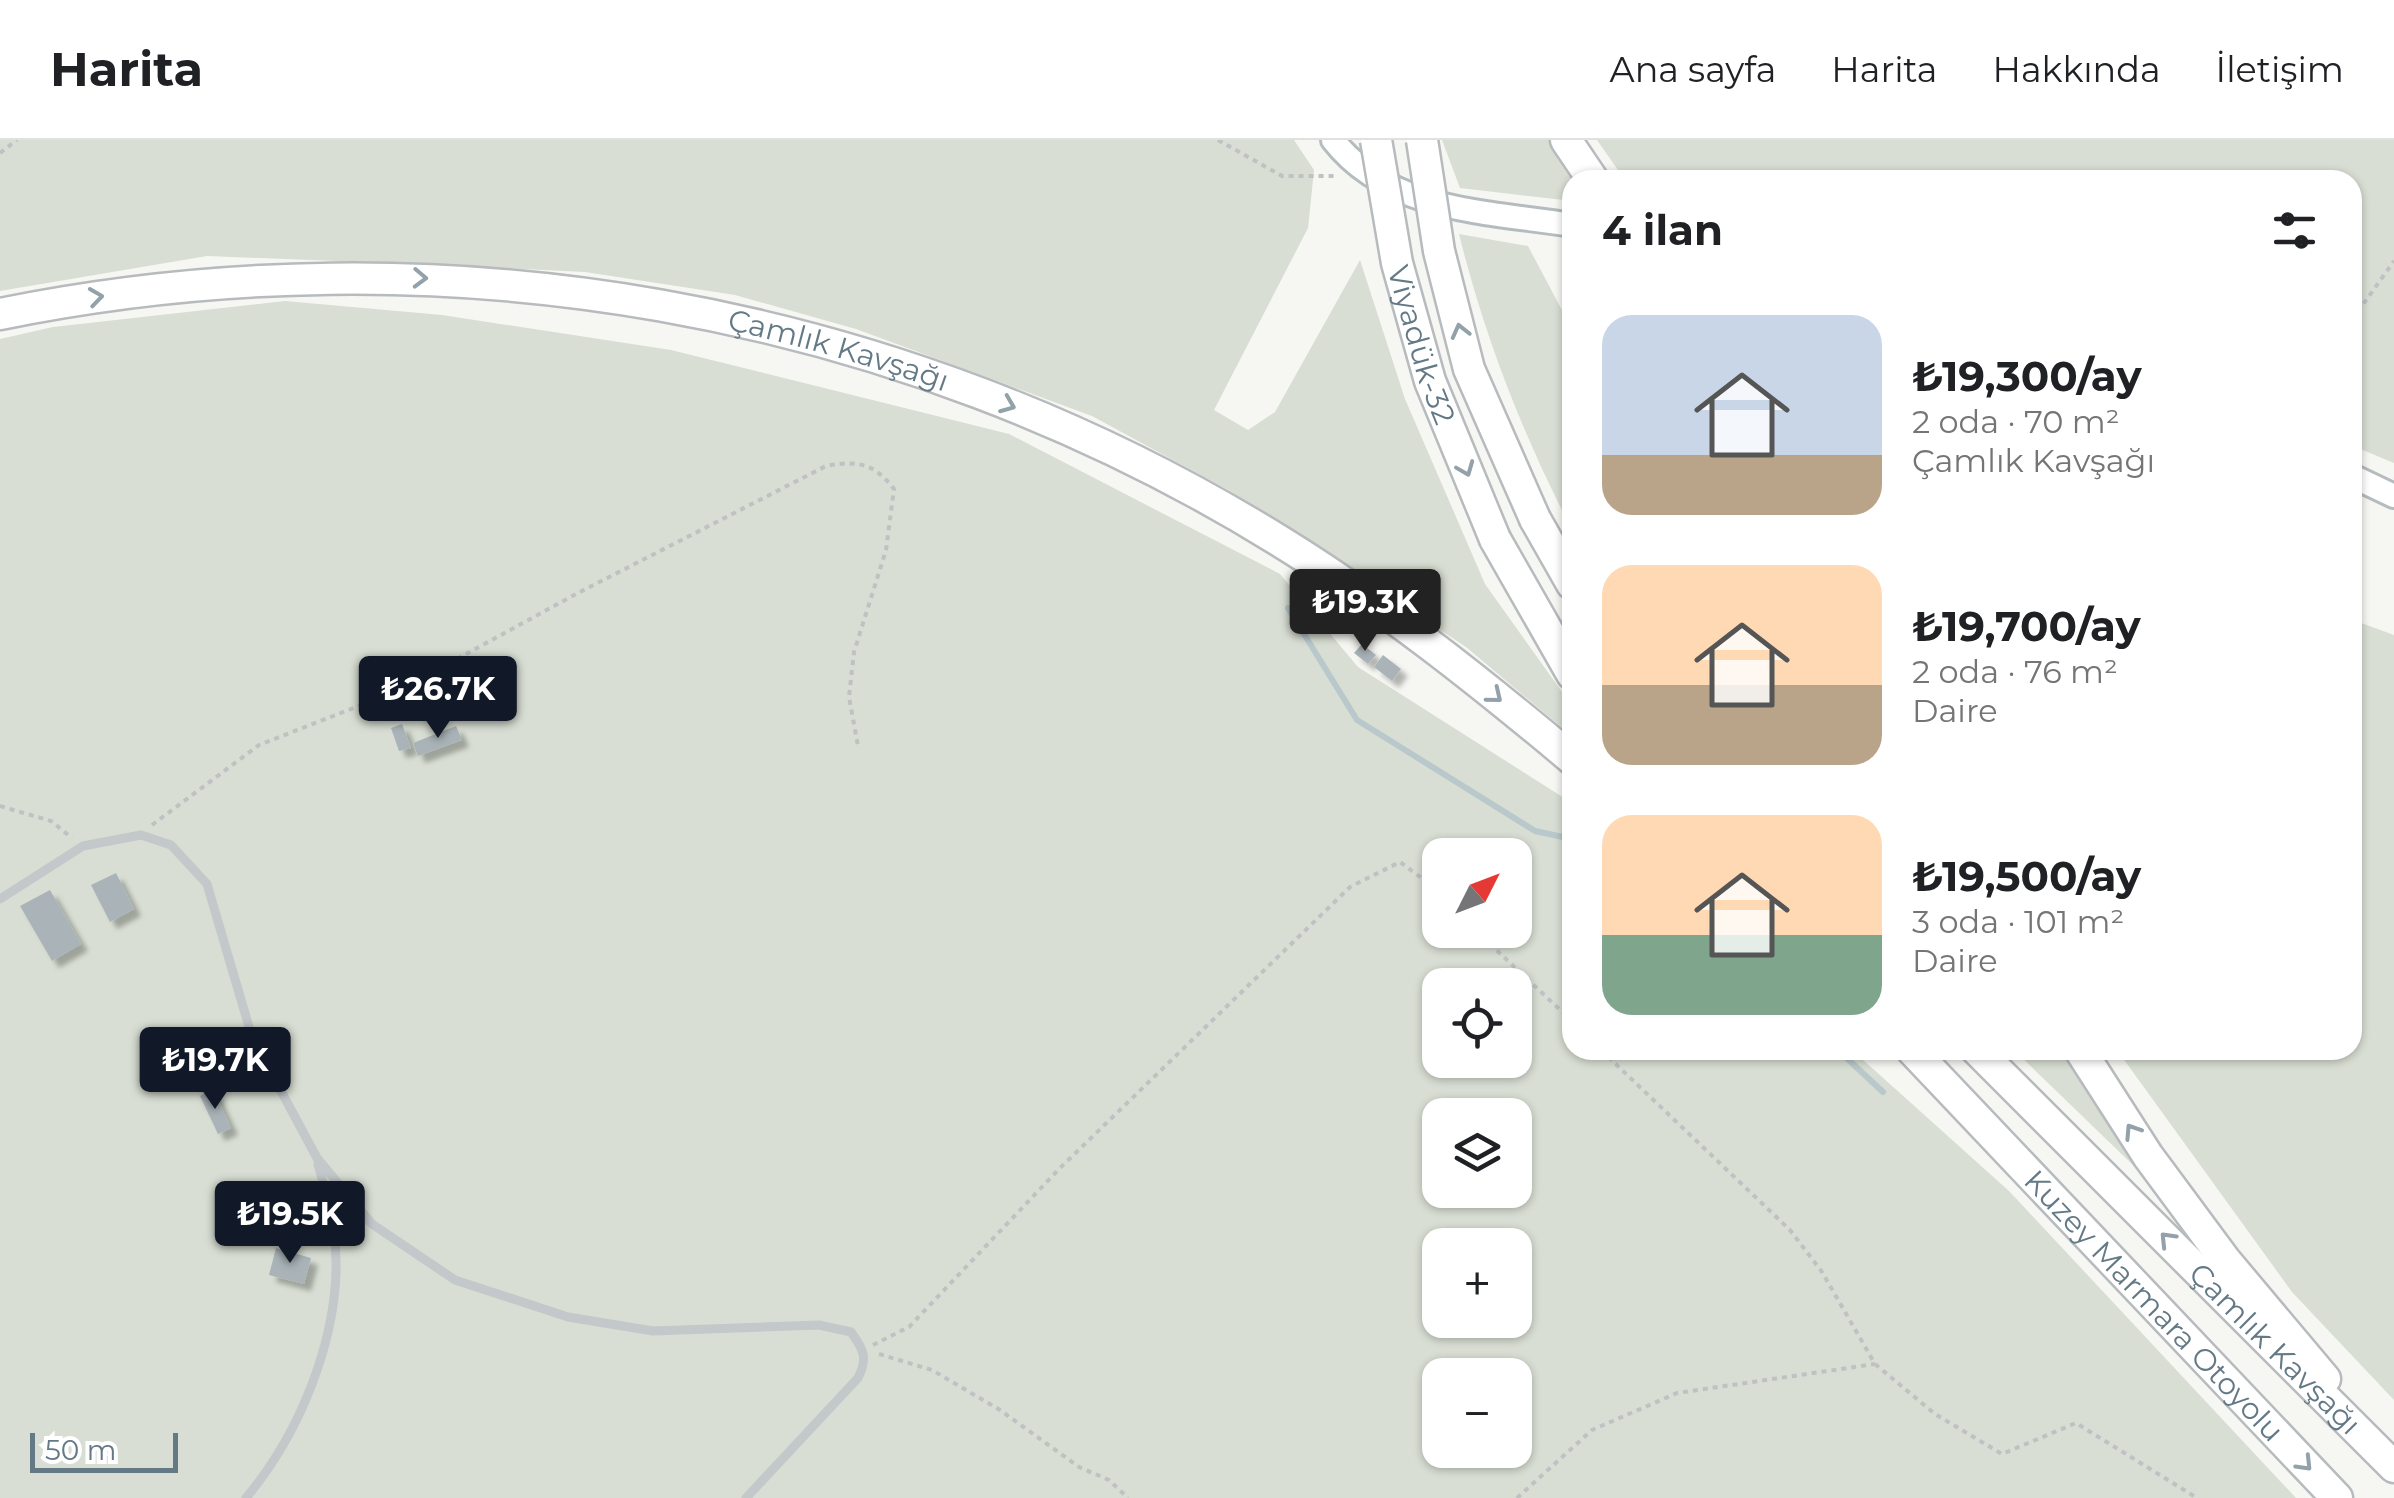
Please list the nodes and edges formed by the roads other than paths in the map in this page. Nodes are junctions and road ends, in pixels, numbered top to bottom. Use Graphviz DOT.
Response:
graph roads {
  1 [pos="1333,140"];
  2 [pos="1422,140"];
  3 [pos="1566,140"];
  4 [pos="1368,153"];
  5 [pos="1586,170"];
  6 [pos="1562,223"];
  7 [pos="0,314"];
  8 [pos="2362,481"];
  9 [pos="2394,496"];
  10 [pos="1562,566"];
  11 [pos="1562,656"];
  12 [pos="1562,751"];
  13 [pos="0,899"];
  14 [pos="1901,1060"];
  15 [pos="1922,1060"];
  16 [pos="1986,1060"];
  17 [pos="2086,1060"];
  18 [pos="1973,1114"];
  19 [pos="317,1158"];
  20 [pos="2389,1462"];
  21 [pos="246,1498"];
  22 [pos="746,1498"];
  23 [pos="2338,1498"];
  1 -- 4 [label="main road"];
  10 -- 2 [label="highway, Viyadük-32, one-way, bridge"];
  3 -- 5 [label="highway"];
  4 -- 6 [label="main road"];
  4 -- 11 [label="highway, Viyadük-32, one-way, bridge"];
  7 -- 12 [label="highway, Çamlık Kavşağı, one-way"];
  8 -- 9 [label="main road"];
  13 -- 19 [label="lane"];
  14 -- 18 [label="highway"];
  15 -- 18 [label="highway"];
  20 -- 16 [label="highway, Çamlık Kavşağı, one-way"];
  20 -- 17 [label="highway, Çamlık Kavşağı, one-way"];
  18 -- 23 [label="highway, Kuzey Marmara Otoyolu, one-way"];
  19 -- 21 [label="lane"];
  19 -- 22 [label="lane"];
}
